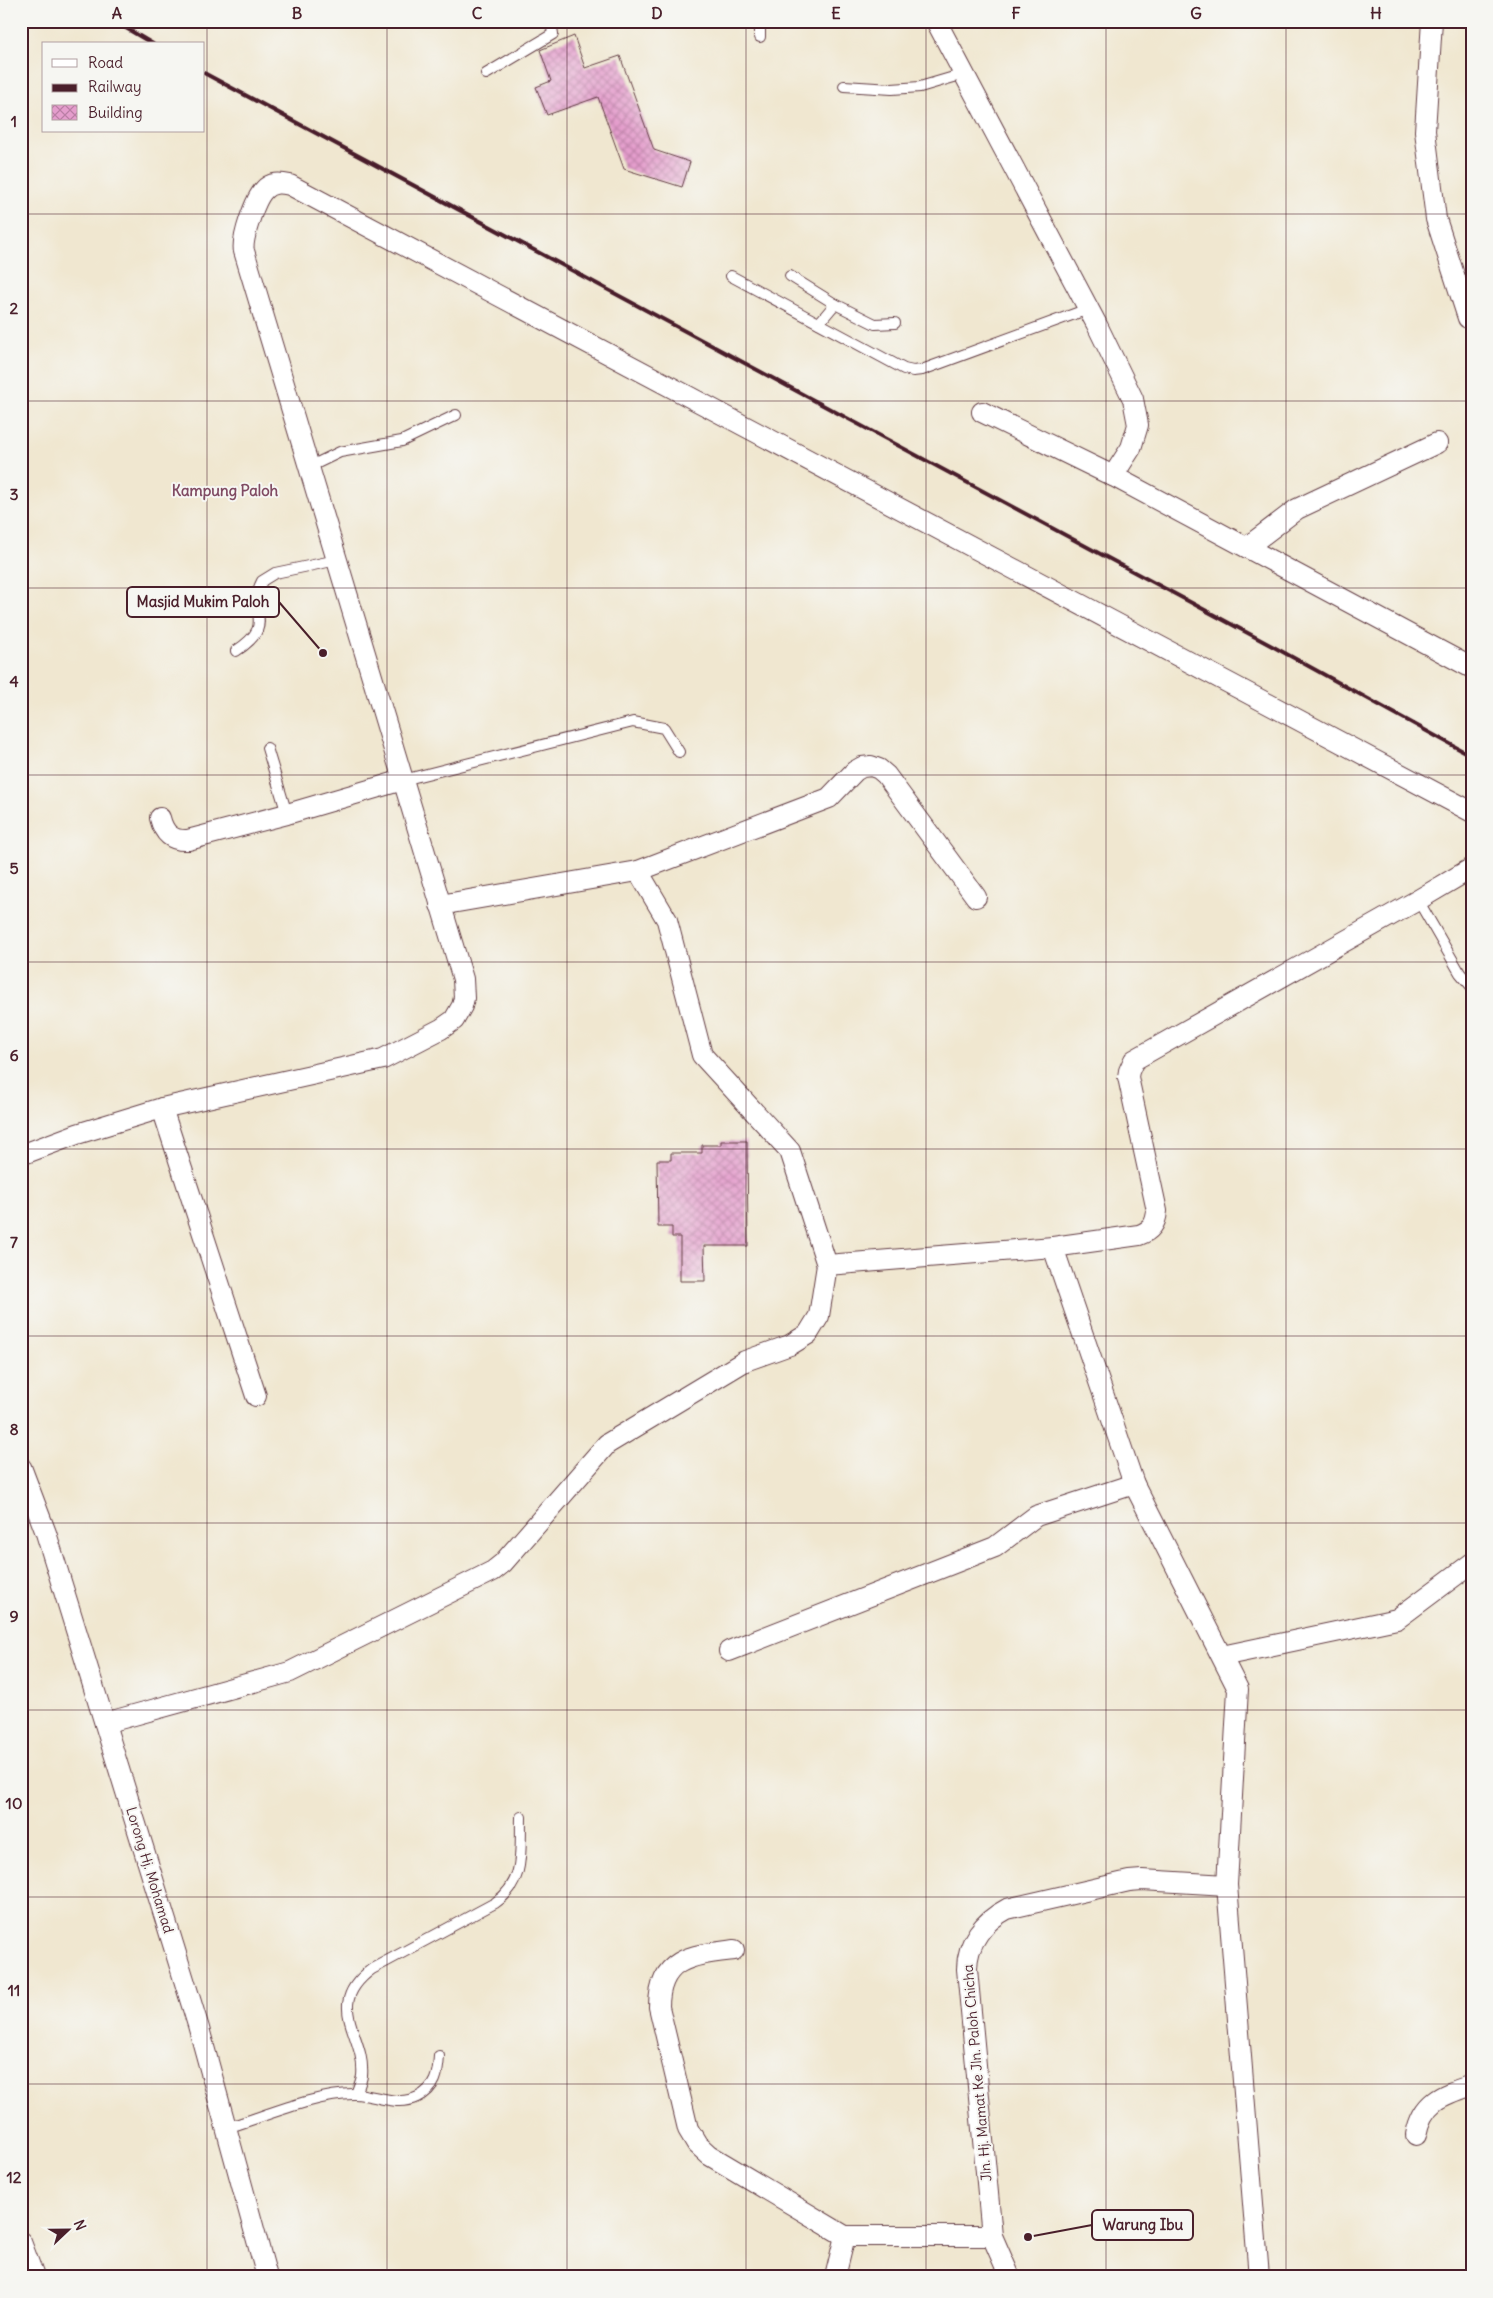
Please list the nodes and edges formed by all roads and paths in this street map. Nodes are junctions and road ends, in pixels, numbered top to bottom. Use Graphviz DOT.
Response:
graph roads {
  1 [pos="551,21"];
  2 [pos="760,21"];
  3 [pos="936,21"];
  4 [pos="1432,21"];
  5 [pos="760,37"];
  6 [pos="486,74"];
  7 [pos="964,74"];
  8 [pos="844,86"];
  9 [pos="731,276"];
  10 [pos="790,276"];
  11 [pos="835,304"];
  12 [pos="1088,309"];
  13 [pos="1468,318"];
  14 [pos="819,323"];
  15 [pos="895,323"];
  16 [pos="982,412"];
  17 [pos="456,415"];
  18 [pos="1437,443"];
  19 [pos="309,467"];
  20 [pos="1113,476"];
  21 [pos="1248,547"];
  22 [pos="337,560"];
  23 [pos="236,651"];
  24 [pos="1472,668"];
  25 [pos="268,748"];
  26 [pos="680,752"];
  27 [pos="403,780"];
  28 [pos="1472,812"];
  29 [pos="288,814"];
  30 [pos="160,818"];
  31 [pos="1472,868"];
  32 [pos="638,871"];
  33 [pos="976,896"];
  34 [pos="1418,900"];
  35 [pos="440,905"];
  36 [pos="1472,987"];
  37 [pos="162,1108"];
  38 [pos="21,1154"];
  39 [pos="1052,1247"];
  40 [pos="827,1265"];
  41 [pos="256,1396"];
  42 [pos="21,1467"];
  43 [pos="1134,1484"];
  44 [pos="1472,1563"];
  45 [pos="729,1651"];
  46 [pos="1222,1656"];
  47 [pos="105,1723"];
  48 [pos="521,1817"];
  49 [pos="1227,1885"];
  50 [pos="734,1950"];
  51 [pos="439,2056"];
  52 [pos="1472,2085"];
  53 [pos="356,2094"];
  54 [pos="226,2128"];
  55 [pos="1416,2135"];
  56 [pos="845,2236"];
  57 [pos="992,2236"];
  58 [pos="21,2242"];
  59 [pos="34,2277"];
  60 [pos="267,2277"];
  61 [pos="835,2277"];
  62 [pos="1010,2277"];
  63 [pos="1259,2277"];
  1 -- 6 [label="lane"];
  2 -- 5 [label="lane"];
  3 -- 7 [label="street"];
  4 -- 13 [label="street"];
  7 -- 8 [label="lane"];
  7 -- 12 [label="street"];
  9 -- 14 [label="lane"];
  10 -- 11 [label="lane"];
  11 -- 14 [label="lane"];
  11 -- 15 [label="lane"];
  12 -- 14 [label="lane"];
  12 -- 20 [label="street"];
  16 -- 20 [label="street"];
  17 -- 19 [label="lane"];
  18 -- 21 [label="street"];
  19 -- 22 [label="street"];
  19 -- 28 [label="street"];
  20 -- 21 [label="street"];
  21 -- 24 [label="street"];
  22 -- 23 [label="lane"];
  22 -- 27 [label="street"];
  25 -- 29 [label="lane"];
  26 -- 27 [label="lane"];
  27 -- 29 [label="street"];
  27 -- 35 [label="street"];
  29 -- 30 [label="street"];
  31 -- 34 [label="street"];
  32 -- 33 [label="street"];
  32 -- 35 [label="street"];
  32 -- 40 [label="street"];
  34 -- 36 [label="lane"];
  34 -- 39 [label="street"];
  35 -- 37 [label="street"];
  37 -- 38 [label="street"];
  37 -- 41 [label="street"];
  39 -- 40 [label="street"];
  39 -- 43 [label="street"];
  40 -- 47 [label="street"];
  42 -- 47 [label="street, Lorong Hj. Mohamad"];
  43 -- 45 [label="street"];
  43 -- 46 [label="street"];
  44 -- 46 [label="street"];
  46 -- 49 [label="street"];
  47 -- 54 [label="street, Lorong Hj. Mohamad"];
  48 -- 53 [label="lane"];
  49 -- 57 [label="street, Jln. Hj. Mamat Ke Jln. Paloh Chicha"];
  49 -- 63 [label="street"];
  50 -- 56 [label="street"];
  51 -- 53 [label="lane"];
  52 -- 55 [label="street"];
  53 -- 54 [label="lane"];
  54 -- 60 [label="street, Lorong Hj. Mohamad"];
  56 -- 57 [label="street"];
  56 -- 61 [label="street"];
  57 -- 62 [label="street, Jln. Hj. Mamat Ke Jln. Paloh Chicha"];
  58 -- 59 [label="street"];
}
